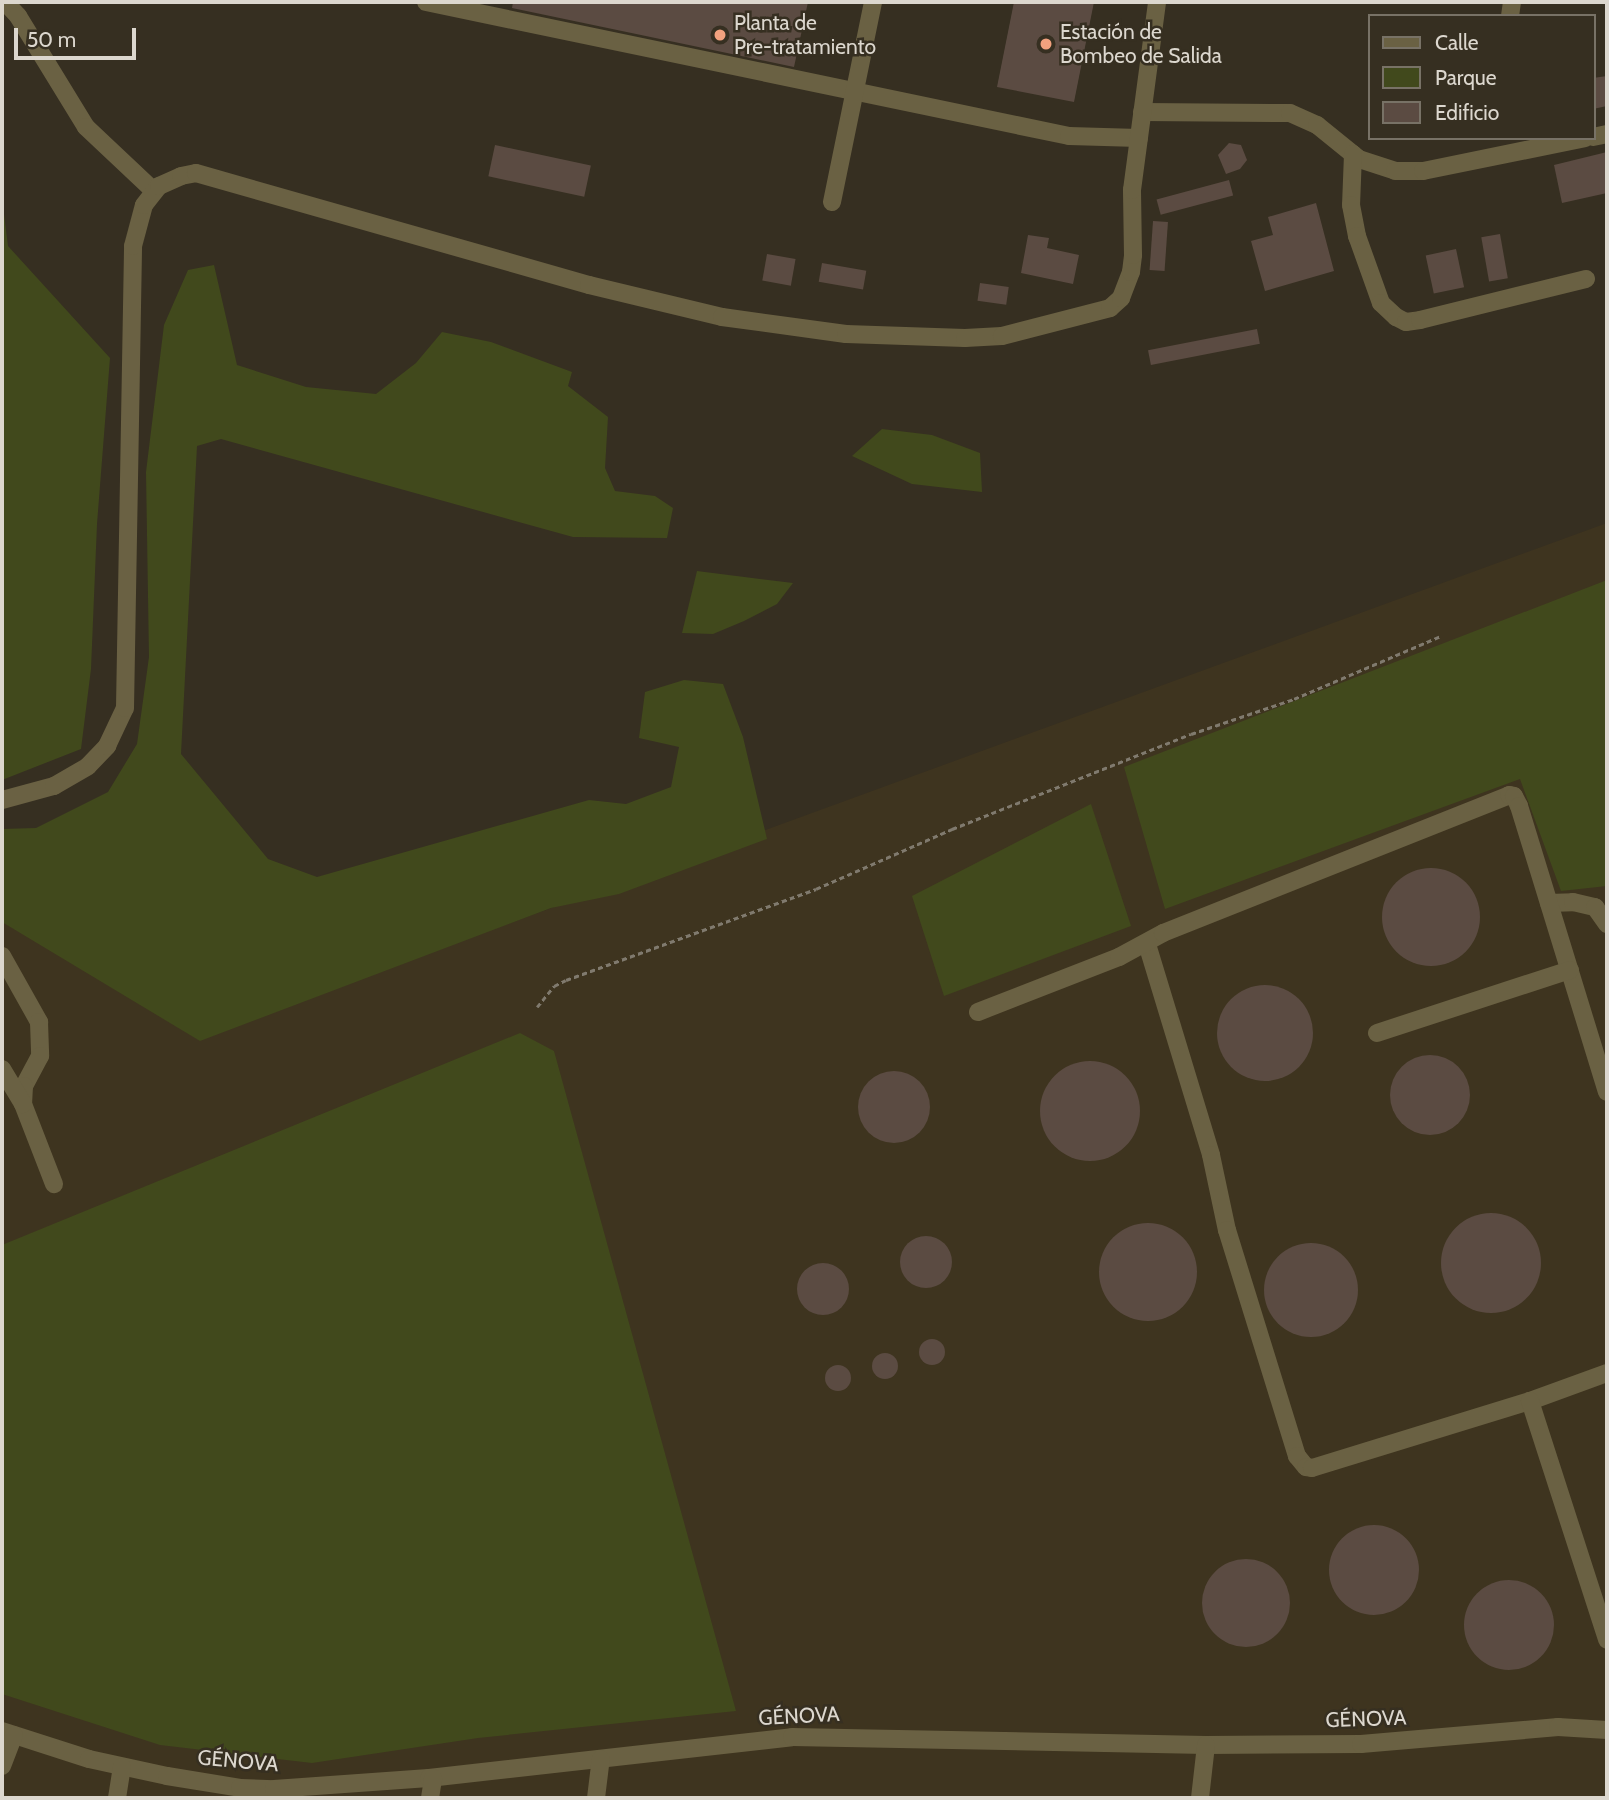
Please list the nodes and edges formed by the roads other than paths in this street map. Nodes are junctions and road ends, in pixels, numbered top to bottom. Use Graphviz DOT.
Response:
graph roads {
  1 [pos="5,2"];
  2 [pos="426,2"];
  3 [pos="873,2"];
  4 [pos="1157,2"];
  5 [pos="855,91"];
  6 [pos="1142,112"];
  7 [pos="1139,138"];
  8 [pos="1566,140"];
  9 [pos="1509,146"];
  10 [pos="1353,154"];
  11 [pos="155,191"];
  12 [pos="832,202"];
  13 [pos="1586,279"];
  14 [pos="2,800"];
  15 [pos="1549,903"];
  16 [pos="1607,924"];
  17 [pos="1607,930"];
  18 [pos="1607,940"];
  19 [pos="1147,944"];
  20 [pos="2,956"];
  21 [pos="1570,970"];
  22 [pos="978,1012"];
  23 [pos="1377,1033"];
  24 [pos="2,1069"];
  25 [pos="1607,1092"];
  26 [pos="23,1104"];
  27 [pos="54,1184"];
  28 [pos="1607,1373"];
  29 [pos="1530,1401"];
  30 [pos="1607,1640"];
  31 [pos="1607,1730"];
  32 [pos="8,1733"];
  33 [pos="1206,1745"];
  34 [pos="601,1759"];
  35 [pos="2,1766"];
  36 [pos="122,1766"];
  37 [pos="433,1778"];
  38 [pos="117,1798"];
  39 [pos="430,1798"];
  40 [pos="596,1798"];
  41 [pos="1200,1798"];
  1 -- 11 [label="street"];
  2 -- 5 [label="street"];
  3 -- 5 [label="street"];
  4 -- 6 [label="street"];
  5 -- 7 [label="street"];
  5 -- 12 [label="street"];
  6 -- 7 [label="street"];
  6 -- 10 [label="street"];
  7 -- 11 [label="street"];
  8 -- 9 [label="street"];
  9 -- 10 [label="street"];
  10 -- 13 [label="street"];
  11 -- 14 [label="street"];
  15 -- 16 [label="street"];
  15 -- 19 [label="street"];
  15 -- 21 [label="street"];
  17 -- 18 [label="street"];
  19 -- 22 [label="street"];
  19 -- 29 [label="street"];
  20 -- 26 [label="street"];
  21 -- 23 [label="street"];
  21 -- 25 [label="street"];
  24 -- 26 [label="street"];
  26 -- 27 [label="street"];
  28 -- 29 [label="street"];
  29 -- 30 [label="street"];
  31 -- 33 [label="street, GÉNOVA"];
  32 -- 35 [label="street"];
  32 -- 36 [label="street, GÉNOVA"];
  33 -- 34 [label="street, GÉNOVA"];
  33 -- 41 [label="street"];
  34 -- 37 [label="street, GÉNOVA"];
  34 -- 40 [label="street"];
  36 -- 37 [label="street, GÉNOVA"];
  36 -- 38 [label="street"];
  37 -- 39 [label="street"];
}
